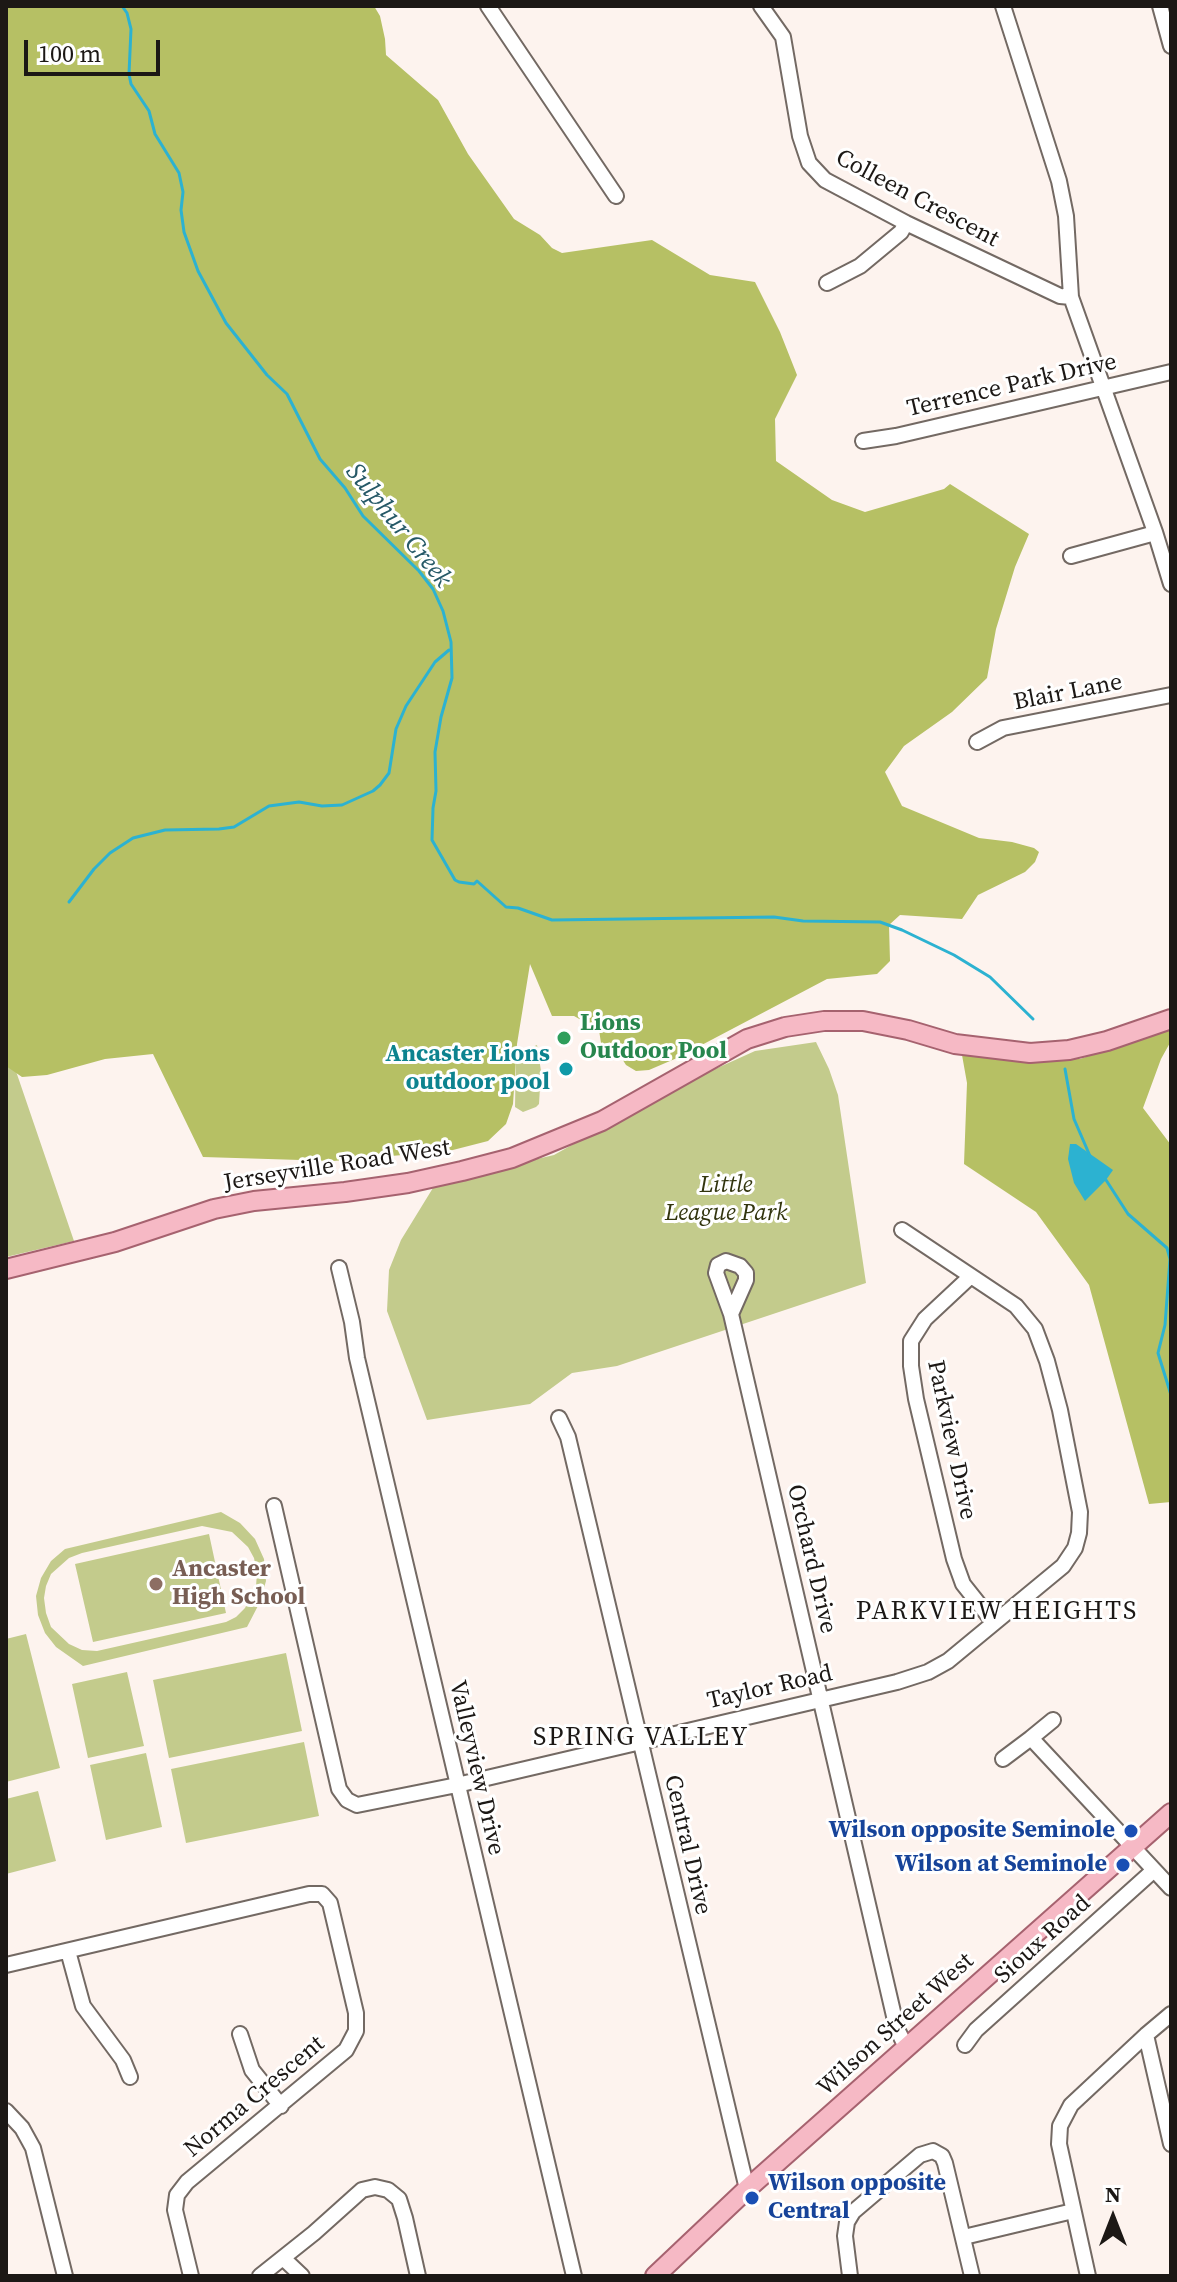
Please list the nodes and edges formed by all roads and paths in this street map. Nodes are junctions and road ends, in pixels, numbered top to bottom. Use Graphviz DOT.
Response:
graph roads {
  1 [pos="488,6"];
  2 [pos="761,6"];
  3 [pos="1003,6"];
  4 [pos="1160,6"];
  5 [pos="1171,46"];
  6 [pos="616,196"];
  7 [pos="906,223"];
  8 [pos="827,283"];
  9 [pos="1071,297"];
  10 [pos="1171,372"];
  11 [pos="1103,386"];
  12 [pos="863,441"];
  13 [pos="1155,533"];
  14 [pos="1071,556"];
  15 [pos="1171,584"];
  16 [pos="1171,695"];
  17 [pos="977,742"];
  18 [pos="1171,1019"];
  19 [pos="902,1230"];
  20 [pos="339,1268"];
  21 [pos="6,1269"];
  22 [pos="971,1276"];
  23 [pos="731,1314"];
  24 [pos="559,1418"];
  25 [pos="274,1506"];
  26 [pos="994,1623"];
  27 [pos="821,1699"];
  28 [pos="1053,1720"];
  29 [pos="1031,1738"];
  30 [pos="639,1741"];
  31 [pos="1003,1759"];
  32 [pos="457,1785"];
  33 [pos="1171,1813"];
  34 [pos="1132,1849"];
  35 [pos="1154,1870"];
  36 [pos="1171,1888"];
  37 [pos="68,1951"];
  38 [pos="6,1965"];
  39 [pos="1171,2014"];
  40 [pos="240,2034"];
  41 [pos="1146,2035"];
  42 [pos="965,2045"];
  43 [pos="906,2047"];
  44 [pos="130,2077"];
  45 [pos="281,2106"];
  46 [pos="6,2111"];
  47 [pos="1171,2144"];
  48 [pos="747,2189"];
  49 [pos="1073,2211"];
  50 [pos="964,2237"];
  51 [pos="283,2258"];
  52 [pos="65,2276"];
  53 [pos="191,2276"];
  54 [pos="260,2276"];
  55 [pos="302,2276"];
  56 [pos="418,2276"];
  57 [pos="574,2276"];
  58 [pos="655,2276"];
  59 [pos="850,2276"];
  60 [pos="972,2276"];
  61 [pos="1088,2276"];
  1 -- 6 [label="street"];
  2 -- 7 [label="street, Colleen Crescent"];
  3 -- 9 [label="street"];
  4 -- 5 [label="street"];
  7 -- 8 [label="street"];
  7 -- 9 [label="street, Colleen Crescent"];
  9 -- 11 [label="street"];
  10 -- 11 [label="street, Terrence Park Drive"];
  11 -- 12 [label="street, Terrence Park Drive"];
  11 -- 13 [label="street"];
  13 -- 14 [label="street"];
  13 -- 15 [label="street"];
  16 -- 17 [label="street, Blair Lane"];
  18 -- 21 [label="main road, Jerseyville Road West"];
  19 -- 22 [label="street, Taylor Road"];
  20 -- 32 [label="street, Valleyview Drive"];
  22 -- 26 [label="street, Parkview Drive"];
  22 -- 26 [label="street, Taylor Road"];
  23 -- 27 [label="street, Orchard Drive"];
  24 -- 30 [label="street, Central Drive"];
  25 -- 32 [label="street, Taylor Road"];
  26 -- 27 [label="street, Taylor Road"];
  27 -- 30 [label="street, Taylor Road"];
  27 -- 43 [label="street, Orchard Drive"];
  28 -- 29 [label="street"];
  29 -- 31 [label="street"];
  29 -- 34 [label="street"];
  30 -- 32 [label="street, Taylor Road"];
  30 -- 48 [label="street, Central Drive"];
  32 -- 57 [label="street, Valleyview Drive"];
  33 -- 34 [label="main road, Wilson Street West"];
  34 -- 35 [label="street"];
  34 -- 43 [label="main road, Wilson Street West"];
  35 -- 36 [label="street"];
  35 -- 42 [label="street, Sioux Road"];
  37 -- 38 [label="street, Norma Crescent"];
  37 -- 44 [label="street"];
  37 -- 45 [label="street, Norma Crescent"];
  39 -- 41 [label="street"];
  40 -- 45 [label="street"];
  41 -- 47 [label="street"];
  41 -- 49 [label="street"];
  43 -- 48 [label="main road, Wilson Street West"];
  45 -- 53 [label="street, Norma Crescent"];
  46 -- 52 [label="street"];
  48 -- 58 [label="main road, Wilson Street West"];
  49 -- 50 [label="street"];
  49 -- 61 [label="street"];
  50 -- 59 [label="street"];
  50 -- 60 [label="street"];
  51 -- 54 [label="street"];
  51 -- 55 [label="street"];
  51 -- 56 [label="street"];
}
